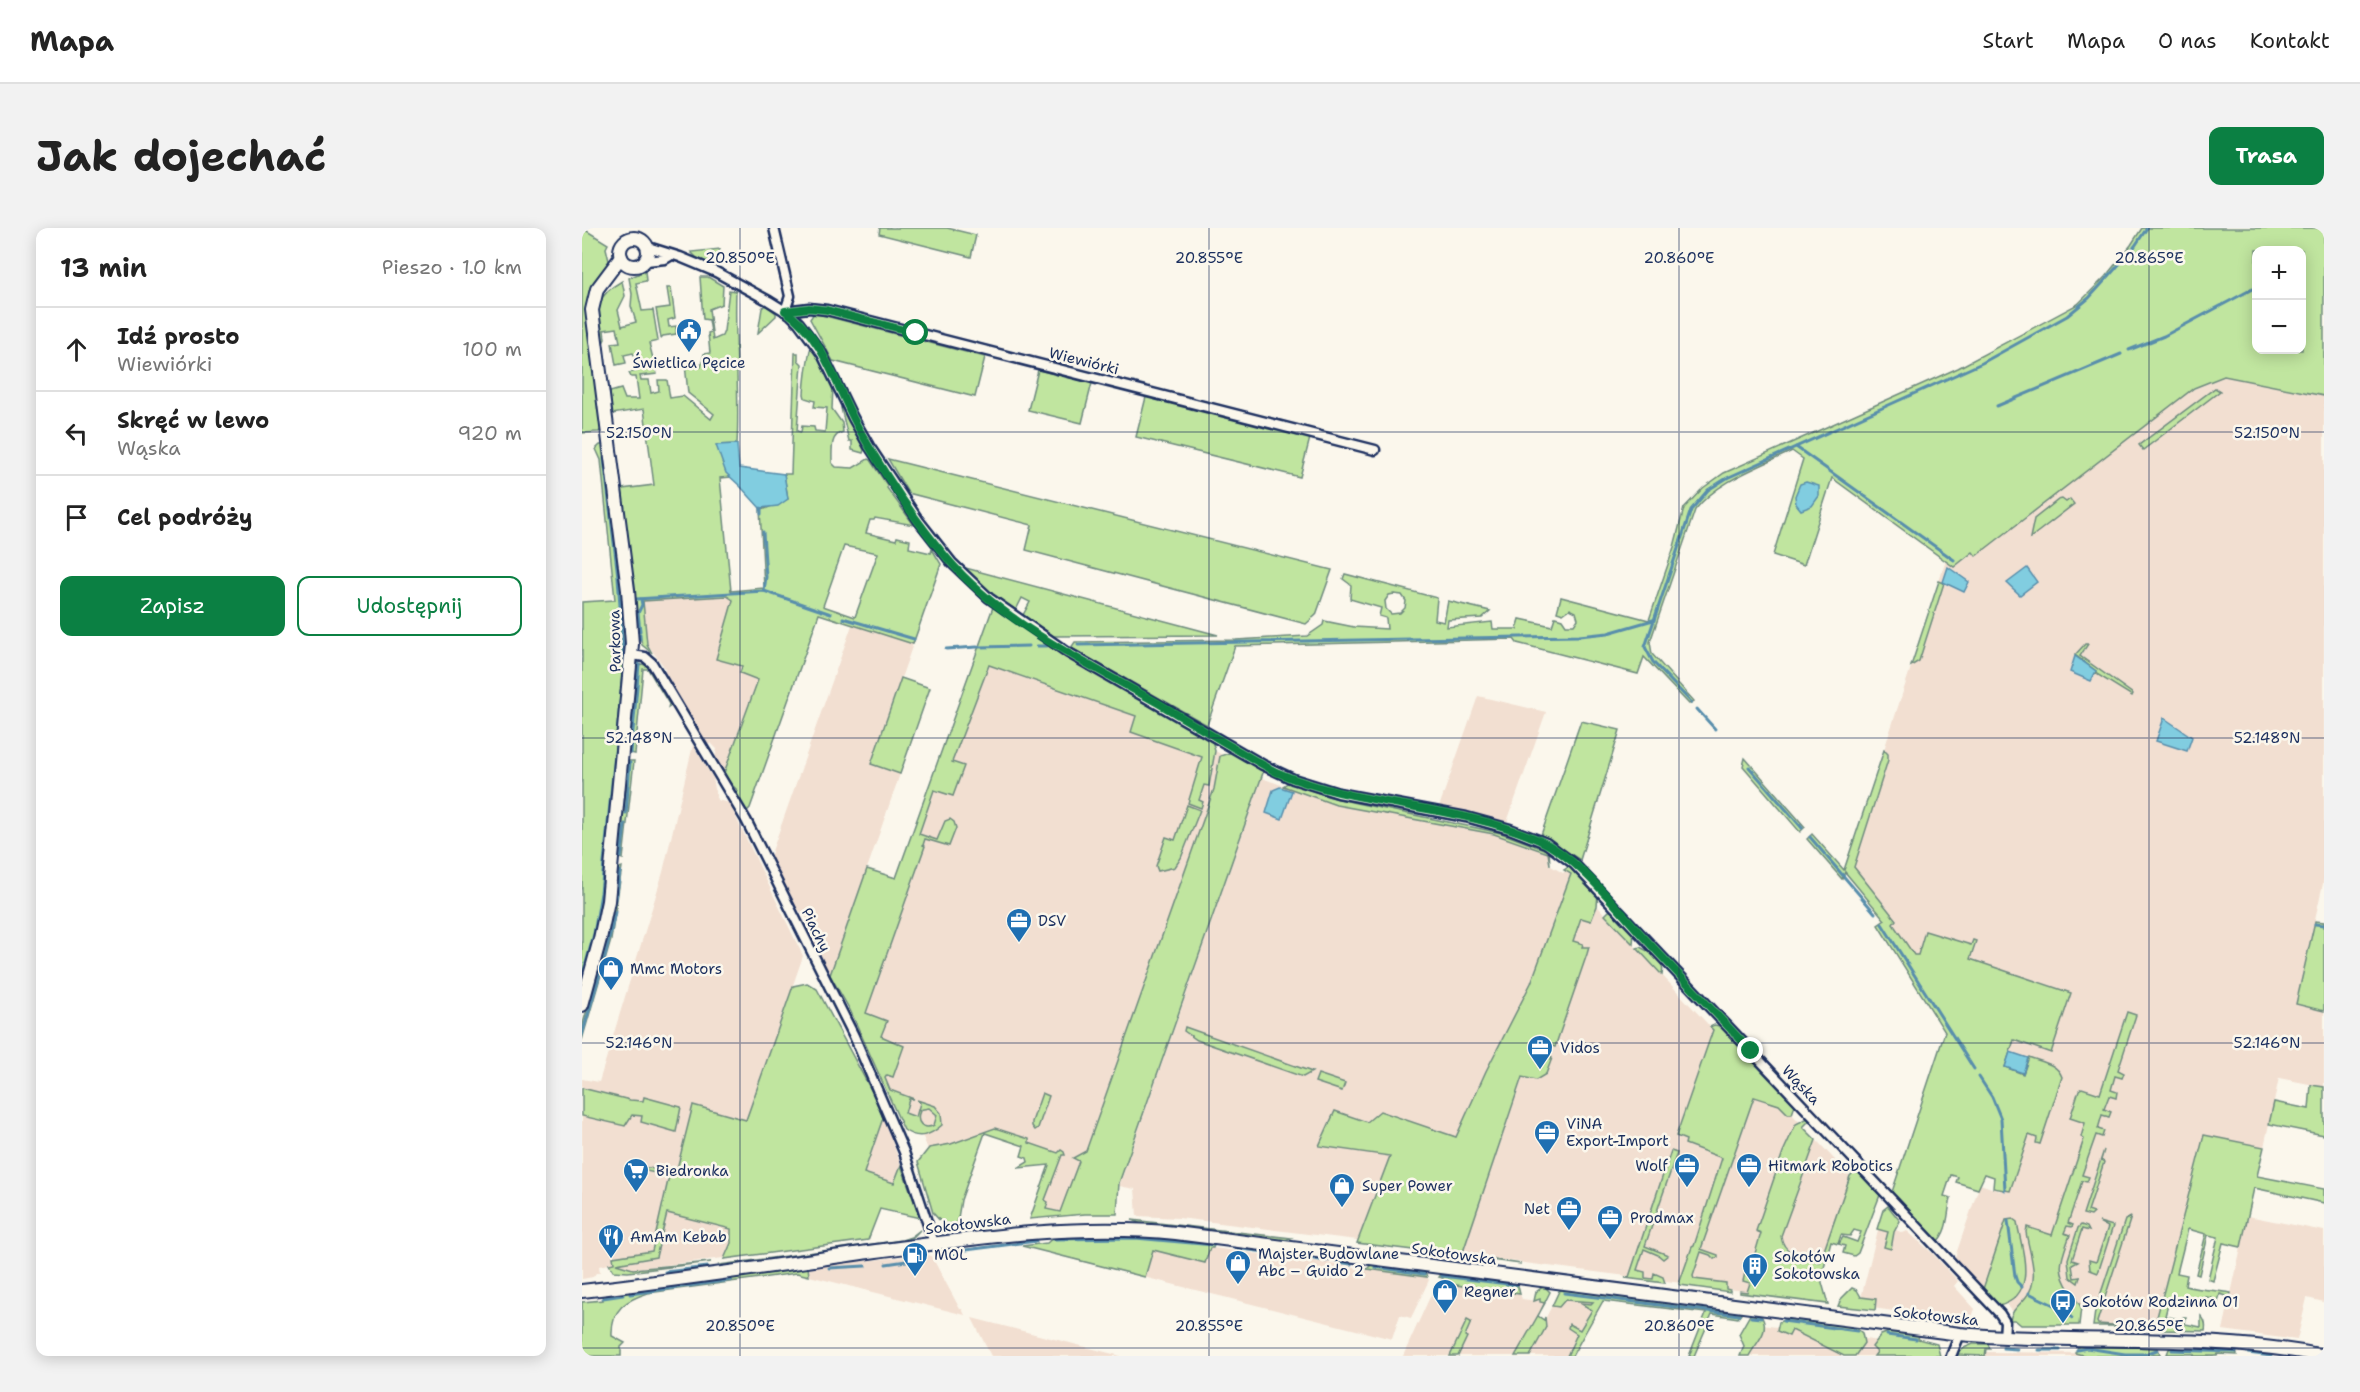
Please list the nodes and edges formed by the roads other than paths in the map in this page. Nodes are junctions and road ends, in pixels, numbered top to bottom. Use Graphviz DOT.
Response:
graph roads {
  1 [pos="648,228"];
  2 [pos="774,228"];
  3 [pos="641,239"];
  4 [pos="670,256"];
  5 [pos="624,261"];
  6 [pos="646,261"];
  7 [pos="785,311"];
  8 [pos="1375,450"];
  9 [pos="632,656"];
  10 [pos="582,1005"];
  11 [pos="934,1243"];
  12 [pos="582,1291"];
  13 [pos="1960,1334"];
  14 [pos="2004,1338"];
  15 [pos="1951,1356"];
  16 [pos="2324,1356"];
  1 -- 3 [label="street"];
  2 -- 7 [label="street"];
  3 -- 4 [label="street, Wąska"];
  3 -- 5 [label="street"];
  3 -- 6 [label="street"];
  4 -- 6 [label="street"];
  4 -- 7 [label="street, Wąska"];
  5 -- 6 [label="street"];
  5 -- 9 [label="street, Parkowa"];
  7 -- 8 [label="street, Wiewiórki"];
  7 -- 14 [label="street, Wąska"];
  9 -- 10 [label="street, Parkowa"];
  9 -- 11 [label="street, Piachy"];
  11 -- 12 [label="street, Sokołowska"];
  11 -- 13 [label="street, Sokołowska"];
  13 -- 14 [label="street, Sokołowska"];
  13 -- 15 [label="street"];
  14 -- 16 [label="street, Sokołowska"];
}
